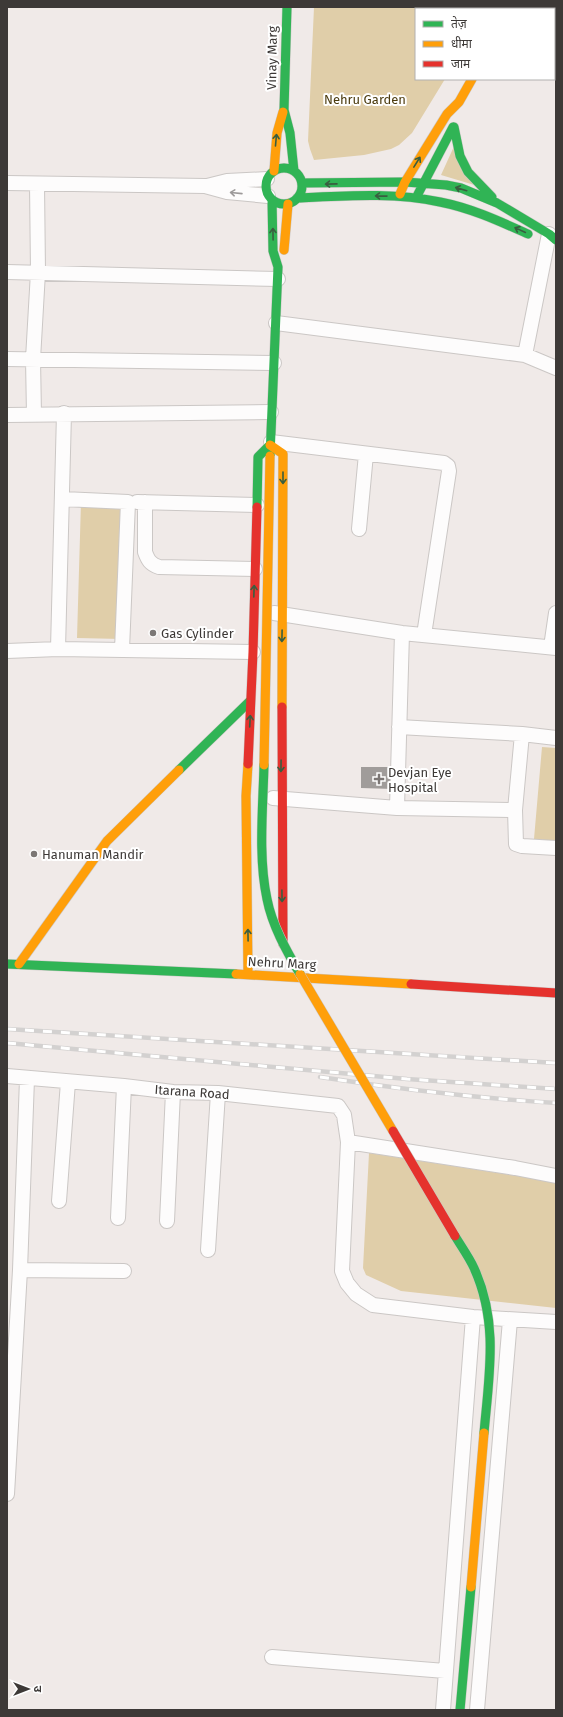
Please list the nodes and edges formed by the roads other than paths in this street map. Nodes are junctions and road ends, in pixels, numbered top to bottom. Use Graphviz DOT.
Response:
graph roads {
  1 [pos="287,7"];
  2 [pos="471,80"];
  3 [pos="459,102"];
  4 [pos="284,110"];
  5 [pos="454,127"];
  6 [pos="294,171"];
  7 [pos="270,175"];
  8 [pos="405,182"];
  9 [pos="7,183"];
  10 [pos="302,183"];
  11 [pos="37,184"];
  12 [pos="422,184"];
  13 [pos="205,186"];
  14 [pos="399,197"];
  15 [pos="270,198"];
  16 [pos="297,198"];
  17 [pos="417,198"];
  18 [pos="497,203"];
  19 [pos="288,204"];
  20 [pos="547,239"];
  21 [pos="7,272"];
  22 [pos="38,272"];
  23 [pos="278,273"];
  24 [pos="276,323"];
  25 [pos="525,355"];
  26 [pos="7,359"];
  27 [pos="33,359"];
  28 [pos="274,363"];
  29 [pos="556,368"];
  30 [pos="272,412"];
  31 [pos="64,413"];
  32 [pos="7,415"];
  33 [pos="34,415"];
  34 [pos="270,448"];
  35 [pos="366,454"];
  36 [pos="63,499"];
  37 [pos="128,502"];
  38 [pos="145,502"];
  39 [pos="256,505"];
  40 [pos="359,529"];
  41 [pos="255,569"];
  42 [pos="254,610"];
  43 [pos="556,613"];
  44 [pos="282,614"];
  45 [pos="402,633"];
  46 [pos="424,635"];
  47 [pos="553,647"];
  48 [pos="58,650"];
  49 [pos="122,650"];
  50 [pos="7,651"];
  51 [pos="253,652"];
  52 [pos="250,701"];
  53 [pos="399,727"];
  54 [pos="522,734"];
  55 [pos="556,738"];
  56 [pos="246,796"];
  57 [pos="280,798"];
  58 [pos="397,808"];
  59 [pos="515,810"];
  60 [pos="556,848"];
  61 [pos="7,964"];
  62 [pos="19,964"];
  63 [pos="283,968"];
  64 [pos="248,974"];
  65 [pos="556,993"];
  66 [pos="7,1076"];
  67 [pos="27,1079"];
  68 [pos="68,1082"];
  69 [pos="124,1086"];
  70 [pos="173,1092"];
  71 [pos="218,1093"];
  72 [pos="348,1142"];
  73 [pos="556,1176"];
  74 [pos="59,1201"];
  75 [pos="118,1218"];
  76 [pos="167,1220"];
  77 [pos="208,1250"];
  78 [pos="20,1270"];
  79 [pos="124,1272"];
  80 [pos="473,1317"];
  81 [pos="510,1320"];
  82 [pos="556,1322"];
  83 [pos="7,1494"];
  84 [pos="272,1657"];
  85 [pos="446,1671"];
  86 [pos="443,1710"];
  87 [pos="460,1710"];
  88 [pos="477,1710"];
  1 -- 4 [label="street, Vinay Marg"];
  2 -- 3 [label="street"];
  3 -- 5 [label="street"];
  8 -- 3 [label="street, one-way"];
  4 -- 6 [label="street, Vinay Marg"];
  7 -- 4 [label="street, Vinay Marg, one-way"];
  5 -- 12 [label="street"];
  5 -- 18 [label="street"];
  6 -- 7 [label="street"];
  6 -- 10 [label="street"];
  7 -- 13 [label="street"];
  7 -- 15 [label="street"];
  8 -- 10 [label="street, one-way"];
  8 -- 12 [label="street"];
  8 -- 14 [label="street"];
  9 -- 11 [label="street"];
  10 -- 16 [label="street"];
  11 -- 13 [label="street"];
  11 -- 22 [label="street"];
  12 -- 17 [label="street"];
  18 -- 12 [label="street, one-way"];
  15 -- 13 [label="street, one-way"];
  14 -- 16 [label="street, one-way"];
  14 -- 17 [label="street"];
  15 -- 19 [label="street"];
  23 -- 15 [label="street, one-way"];
  16 -- 19 [label="street"];
  20 -- 17 [label="street, one-way"];
  18 -- 20 [label="street"];
  19 -- 23 [label="street"];
  20 -- 25 [label="street"];
  21 -- 22 [label="street"];
  22 -- 23 [label="street"];
  22 -- 27 [label="street"];
  23 -- 24 [label="street"];
  24 -- 25 [label="street"];
  24 -- 28 [label="street"];
  25 -- 29 [label="street"];
  26 -- 27 [label="street"];
  27 -- 28 [label="street"];
  27 -- 33 [label="street"];
  28 -- 30 [label="street"];
  30 -- 31 [label="street"];
  30 -- 34 [label="street"];
  31 -- 33 [label="street"];
  31 -- 36 [label="street"];
  32 -- 33 [label="street"];
  34 -- 35 [label="street"];
  34 -- 39 [label="street"];
  34 -- 44 [label="street, one-way"];
  34 -- 87 [label="street, bridge"];
  35 -- 40 [label="street"];
  35 -- 46 [label="street"];
  36 -- 37 [label="street"];
  36 -- 48 [label="street"];
  37 -- 38 [label="street"];
  37 -- 49 [label="street"];
  38 -- 39 [label="street"];
  38 -- 41 [label="street"];
  39 -- 41 [label="street"];
  42 -- 41 [label="street, one-way"];
  42 -- 44 [label="street"];
  42 -- 51 [label="street"];
  43 -- 47 [label="street"];
  44 -- 45 [label="street"];
  44 -- 57 [label="street, one-way"];
  45 -- 46 [label="street"];
  45 -- 53 [label="street"];
  46 -- 47 [label="street"];
  48 -- 49 [label="street"];
  48 -- 50 [label="street"];
  49 -- 51 [label="street"];
  51 -- 52 [label="street"];
  56 -- 52 [label="street, one-way"];
  52 -- 62 [label="street"];
  53 -- 54 [label="street"];
  53 -- 58 [label="street"];
  54 -- 55 [label="street"];
  54 -- 59 [label="street"];
  56 -- 57 [label="street"];
  64 -- 56 [label="street, one-way"];
  57 -- 58 [label="street"];
  57 -- 63 [label="street, one-way"];
  58 -- 59 [label="street"];
  59 -- 60 [label="street"];
  61 -- 62 [label="street, Nehru Marg"];
  62 -- 64 [label="street, Nehru Marg"];
  63 -- 64 [label="street, Nehru Marg"];
  63 -- 65 [label="street, Nehru Marg"];
  66 -- 67 [label="street, Itarana Road"];
  67 -- 68 [label="street, Itarana Road"];
  67 -- 78 [label="street"];
  68 -- 69 [label="street, Itarana Road"];
  68 -- 74 [label="street"];
  69 -- 70 [label="street, Itarana Road"];
  69 -- 75 [label="street"];
  70 -- 71 [label="street, Itarana Road"];
  70 -- 76 [label="street"];
  71 -- 72 [label="street, Itarana Road"];
  71 -- 77 [label="street"];
  72 -- 73 [label="street"];
  72 -- 80 [label="street"];
  78 -- 79 [label="street"];
  78 -- 83 [label="street"];
  80 -- 81 [label="street"];
  80 -- 85 [label="street"];
  81 -- 82 [label="street"];
  81 -- 88 [label="street"];
  84 -- 85 [label="street"];
  85 -- 86 [label="street"];
}
